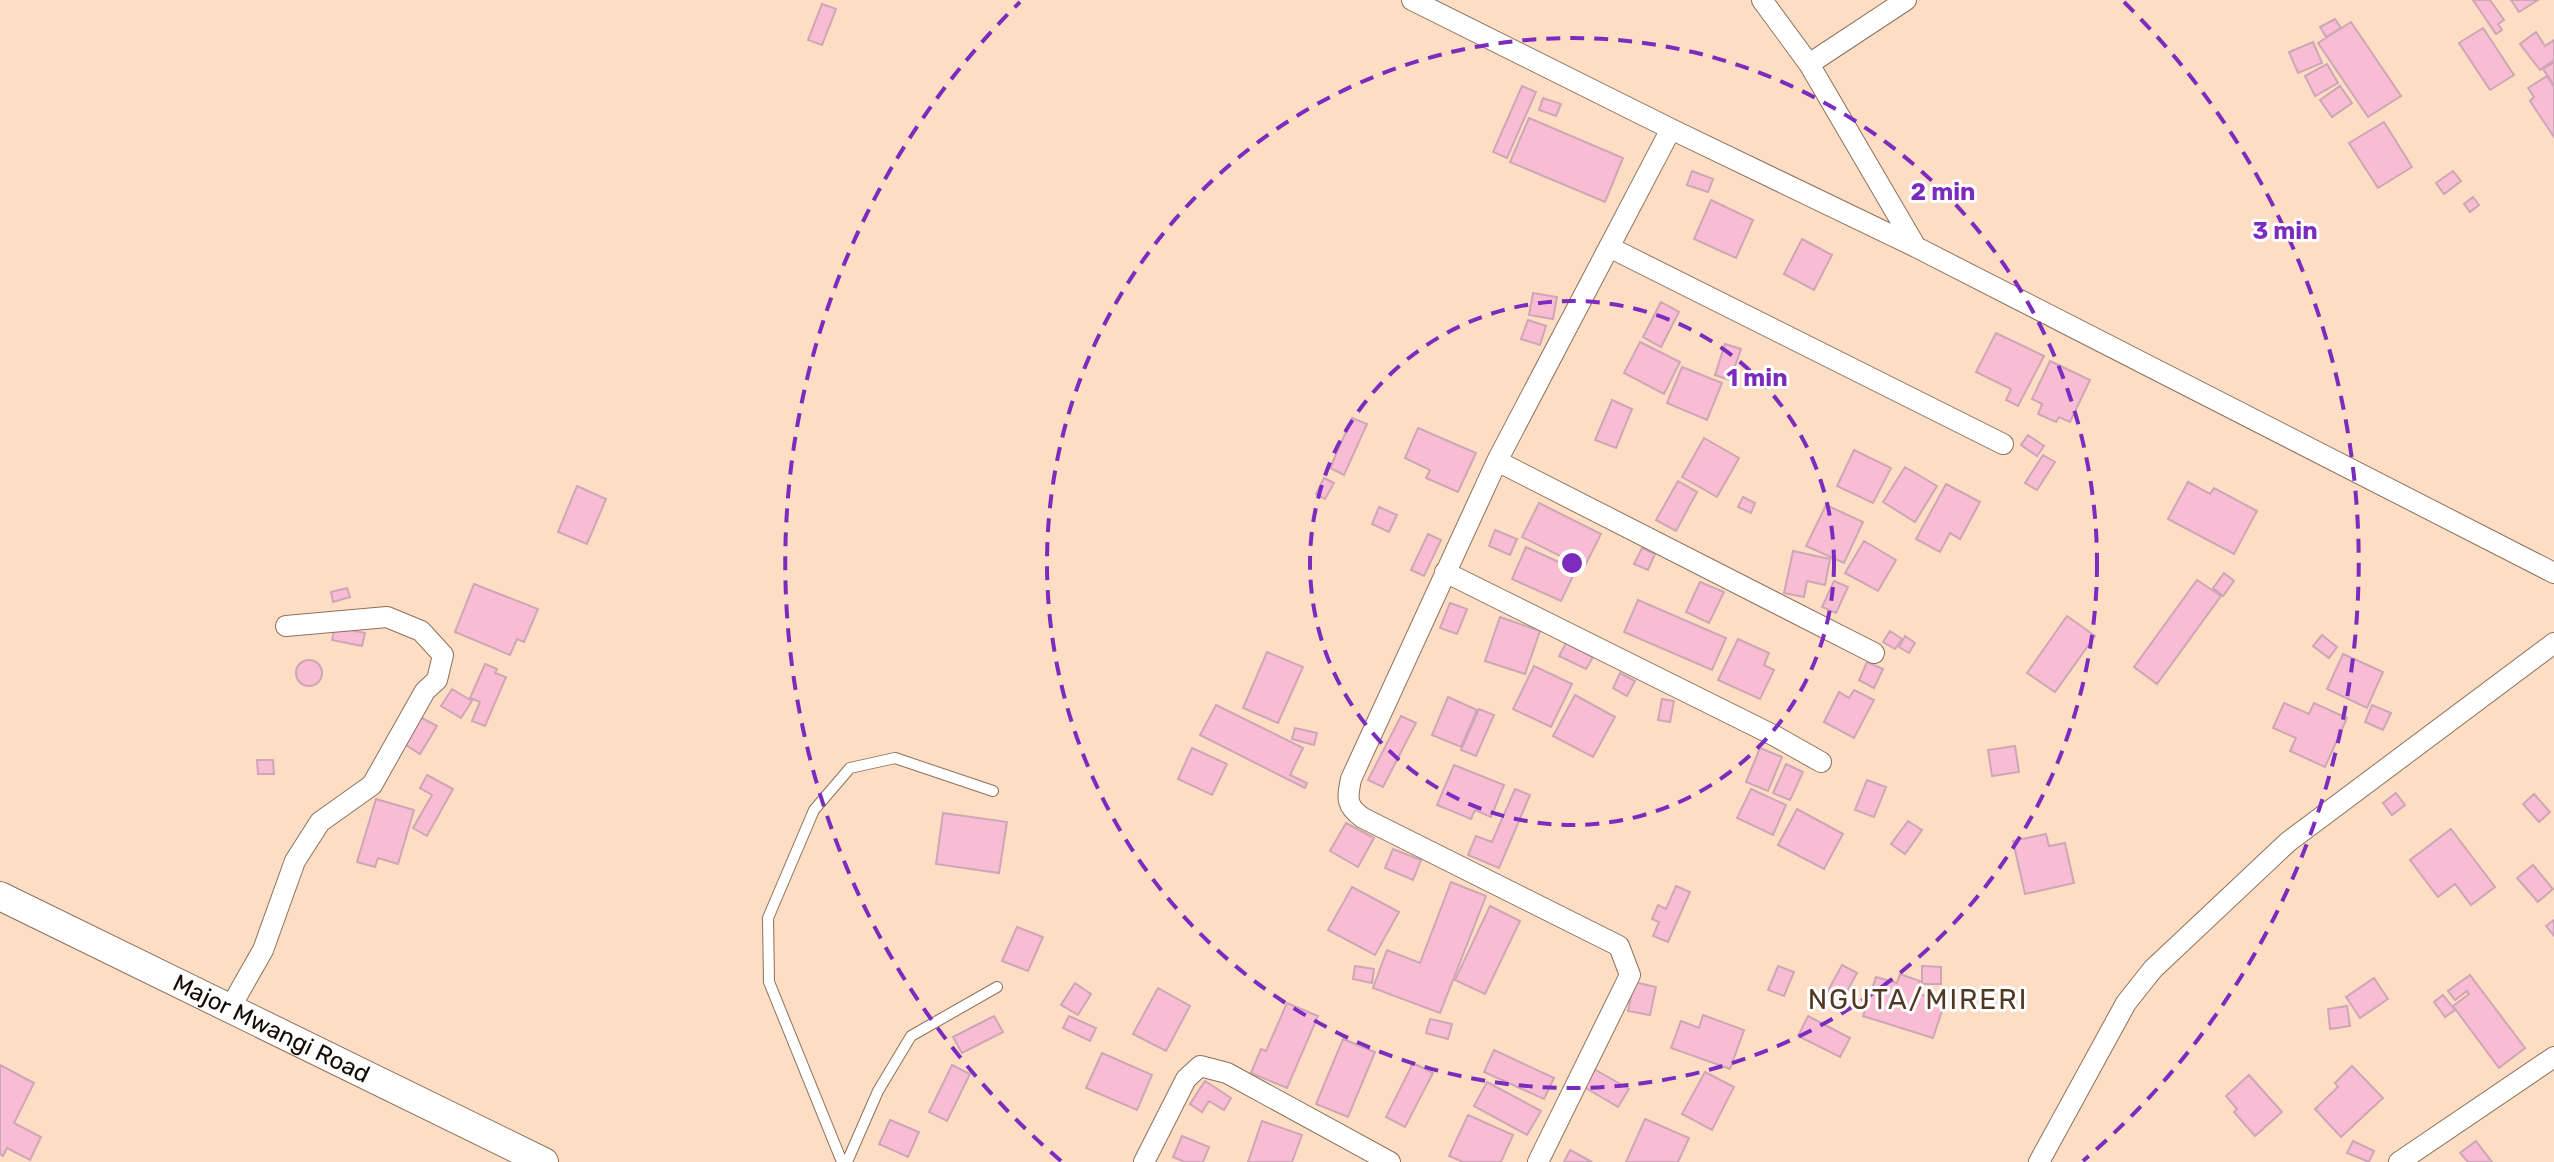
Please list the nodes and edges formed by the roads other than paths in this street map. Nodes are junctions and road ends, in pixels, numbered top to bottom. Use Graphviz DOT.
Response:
graph roads {
  1 [pos="1412,0"];
  2 [pos="1762,0"];
  3 [pos="1906,0"];
  4 [pos="1809,64"];
  5 [pos="1671,129"];
  6 [pos="1609,247"];
  7 [pos="1916,247"];
  8 [pos="2003,444"];
  9 [pos="1497,461"];
  10 [pos="1445,572"];
  11 [pos="2554,573"];
  12 [pos="286,626"];
  13 [pos="2554,643"];
  14 [pos="1874,653"];
  15 [pos="1821,762"];
  16 [pos="993,791"];
  17 [pos="0,896"];
  18 [pos="997,987"];
  19 [pos="230,1008"];
  20 [pos="2554,1057"];
  21 [pos="544,1162"];
  22 [pos="845,1162"];
  23 [pos="1144,1162"];
  24 [pos="1390,1162"];
  25 [pos="1538,1162"];
  26 [pos="2039,1162"];
  27 [pos="2399,1162"];
  1 -- 5 [label="street"];
  2 -- 4 [label="street"];
  3 -- 4 [label="street"];
  4 -- 7 [label="street"];
  5 -- 6 [label="street"];
  5 -- 7 [label="street"];
  6 -- 8 [label="street"];
  6 -- 9 [label="street"];
  7 -- 11 [label="street"];
  9 -- 10 [label="street"];
  9 -- 14 [label="street"];
  10 -- 15 [label="street"];
  10 -- 25 [label="street"];
  12 -- 19 [label="street"];
  13 -- 26 [label="street"];
  16 -- 22 [label="lane"];
  17 -- 19 [label="street, Major Mwangi Road"];
  18 -- 22 [label="lane"];
  19 -- 21 [label="street, Major Mwangi Road"];
  20 -- 27 [label="street"];
  23 -- 24 [label="street"];
}
